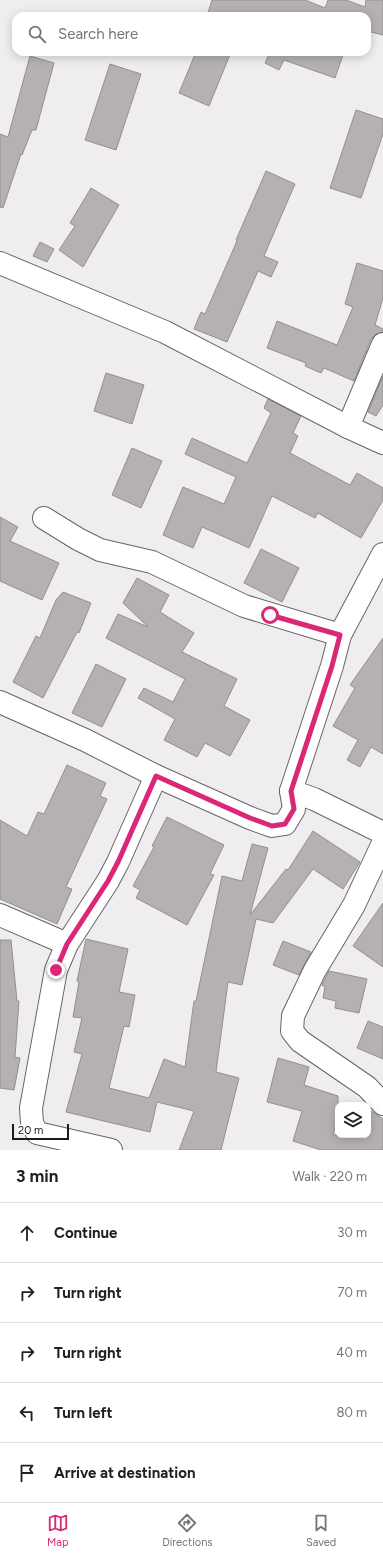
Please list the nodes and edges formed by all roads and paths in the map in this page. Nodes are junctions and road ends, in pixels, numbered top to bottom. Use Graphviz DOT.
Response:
graph roads {
  1 [pos="0,263"];
  2 [pos="383,344"];
  3 [pos="348,427"];
  4 [pos="383,443"];
  5 [pos="44,518"];
  6 [pos="383,554"];
  7 [pos="340,635"];
  8 [pos="0,702"];
  9 [pos="156,776"];
  10 [pos="291,791"];
  11 [pos="383,833"];
  12 [pos="383,843"];
  13 [pos="0,915"];
  14 [pos="67,944"];
  15 [pos="383,1104"];
  16 [pos="111,1150"];
  1 -- 3 [label="street"];
  2 -- 3 [label="street"];
  3 -- 4 [label="street"];
  5 -- 7 [label="street"];
  6 -- 7 [label="street"];
  7 -- 10 [label="street"];
  8 -- 9 [label="street"];
  9 -- 10 [label="street"];
  9 -- 14 [label="street"];
  10 -- 11 [label="street"];
  12 -- 15 [label="street"];
  13 -- 14 [label="street"];
  14 -- 16 [label="street"];
}
